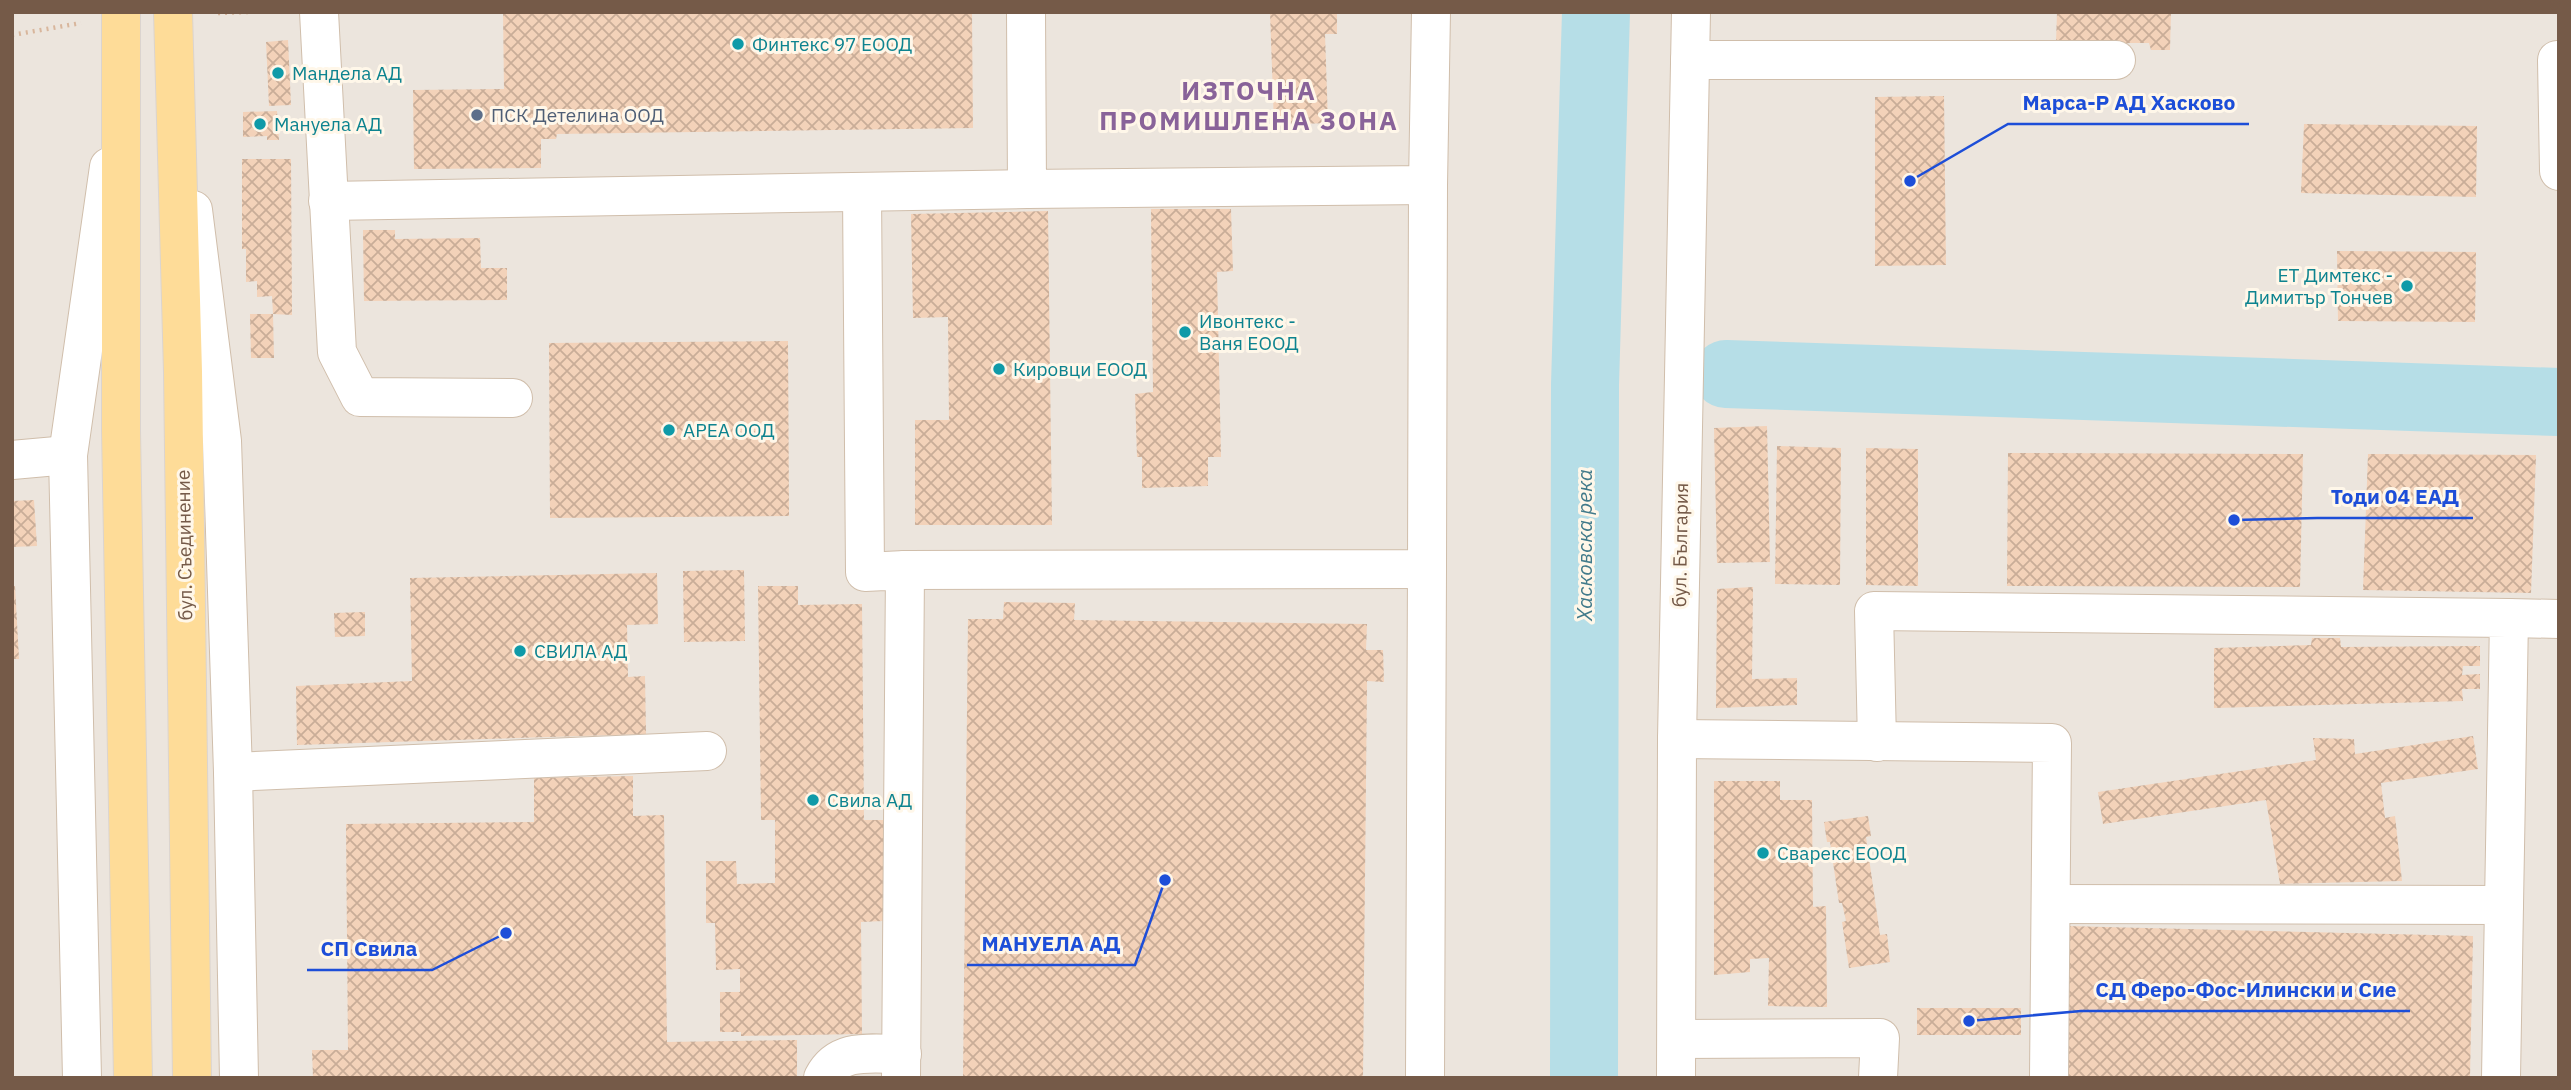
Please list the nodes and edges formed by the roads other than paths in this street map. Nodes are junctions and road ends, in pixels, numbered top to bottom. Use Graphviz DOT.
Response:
graph roads {
  1 [pos="121,12"];
  2 [pos="173,12"];
  3 [pos="318,12"];
  4 [pos="1027,12"];
  5 [pos="1431,12"];
  6 [pos="1691,12"];
  7 [pos="1690,60"];
  8 [pos="2557,60"];
  9 [pos="2116,61"];
  10 [pos="122,75"];
  11 [pos="177,84"];
  12 [pos="2559,171"];
  13 [pos="1428,185"];
  14 [pos="1027,189"];
  15 [pos="862,192"];
  16 [pos="328,201"];
  17 [pos="513,398"];
  18 [pos="68,455"];
  19 [pos="12,460"];
  20 [pos="1427,569"];
  21 [pos="905,570"];
  22 [pos="2509,618"];
  23 [pos="2559,619"];
  24 [pos="1676,739"];
  25 [pos="1877,741"];
  26 [pos="707,751"];
  27 [pos="233,772"];
  28 [pos="2051,904"];
  29 [pos="2504,905"];
  30 [pos="1676,1039"];
  31 [pos="902,1066"];
  32 [pos="82,1078"];
  33 [pos="133,1078"];
  34 [pos="192,1078"];
  35 [pos="239,1078"];
  36 [pos="823,1078"];
  37 [pos="1425,1078"];
  38 [pos="1676,1078"];
  39 [pos="1878,1078"];
  40 [pos="2049,1078"];
  41 [pos="2501,1078"];
  1 -- 10 [label="main road"];
  2 -- 11 [label="main road, бул. Съединение"];
  3 -- 16 [label="street"];
  4 -- 14 [label="street"];
  5 -- 13 [label="street"];
  6 -- 7 [label="street, бул. България"];
  7 -- 9 [label="street"];
  7 -- 24 [label="street, бул. България"];
  8 -- 12 [label="street"];
  10 -- 18 [label="street"];
  10 -- 33 [label="main road"];
  11 -- 27 [label="street"];
  11 -- 34 [label="main road, бул. Съединение"];
  13 -- 14 [label="street"];
  13 -- 20 [label="street"];
  14 -- 15 [label="street"];
  15 -- 16 [label="street"];
  15 -- 21 [label="street"];
  16 -- 17 [label="street"];
  18 -- 19 [label="street"];
  18 -- 32 [label="street"];
  20 -- 21 [label="street"];
  20 -- 37 [label="street"];
  21 -- 31 [label="street"];
  22 -- 23 [label="street"];
  22 -- 25 [label="street"];
  22 -- 29 [label="street"];
  24 -- 25 [label="street"];
  24 -- 30 [label="street, бул. България"];
  25 -- 28 [label="street"];
  26 -- 27 [label="street"];
  27 -- 35 [label="street"];
  28 -- 29 [label="street"];
  28 -- 40 [label="street"];
  29 -- 41 [label="street"];
  30 -- 38 [label="street, бул. България"];
  30 -- 39 [label="street"];
  31 -- 36 [label="street"];
}
